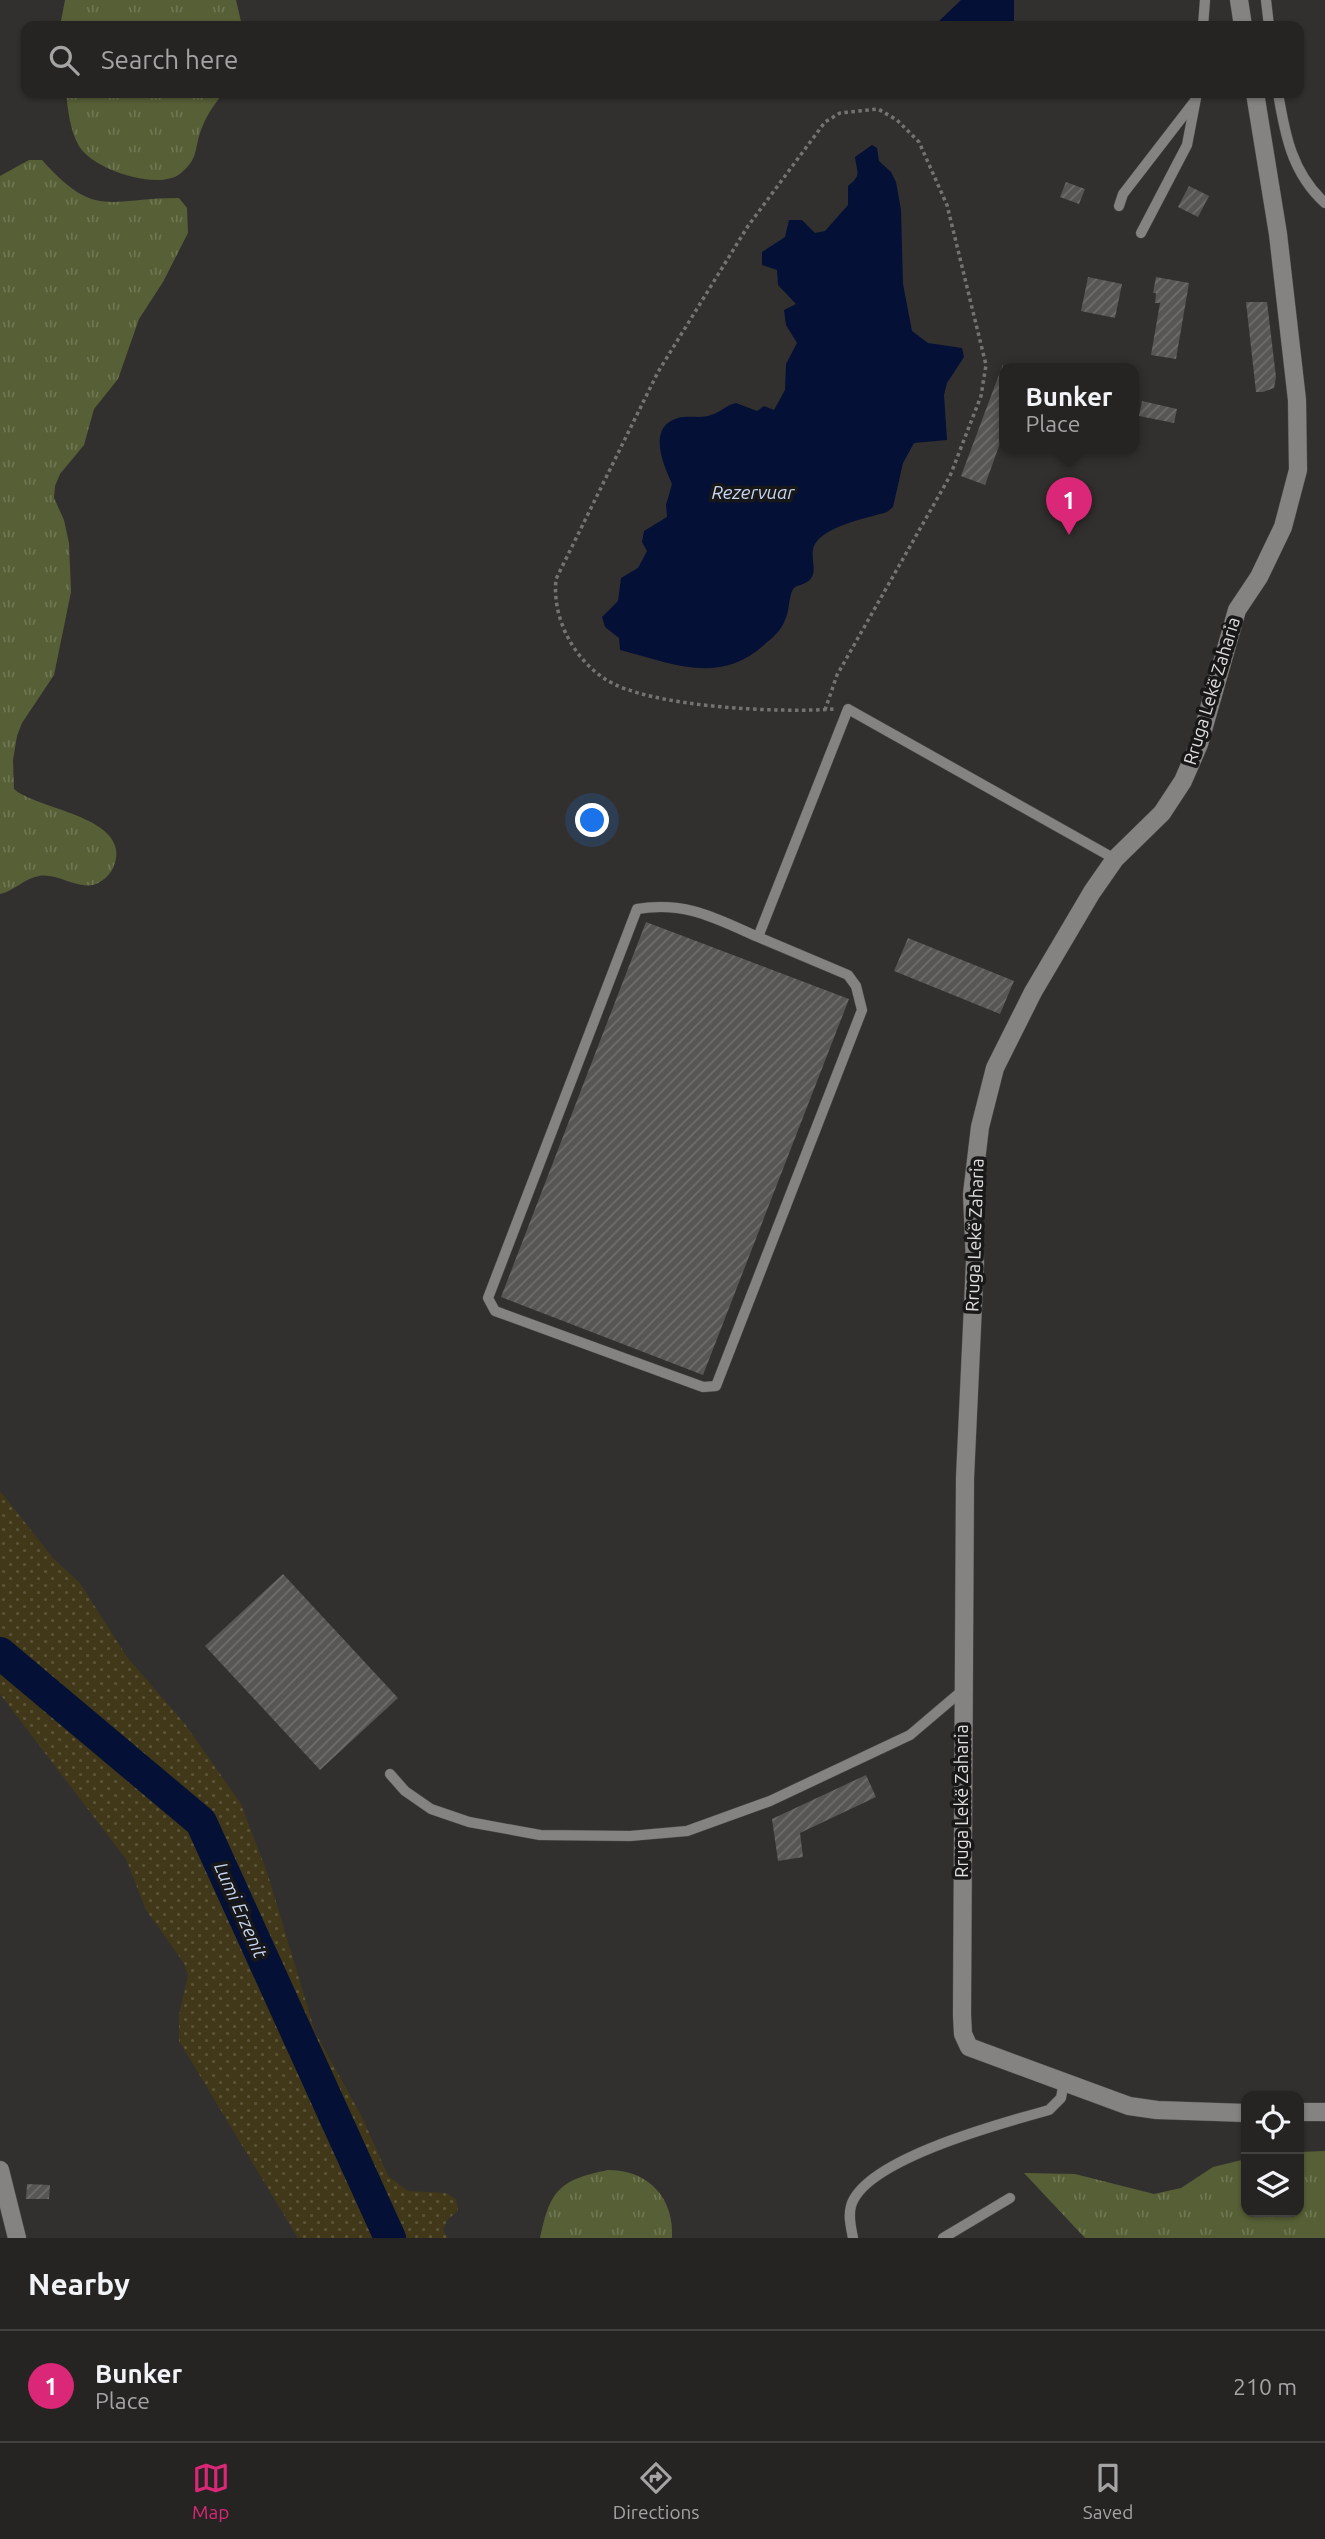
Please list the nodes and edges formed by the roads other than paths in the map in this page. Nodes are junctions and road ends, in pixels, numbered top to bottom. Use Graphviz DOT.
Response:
graph roads {
  1 [pos="1205,0"];
  2 [pos="1239,0"];
  3 [pos="1266,0"];
  4 [pos="1203,21"];
  5 [pos="1242,21"];
  6 [pos="1268,21"];
  7 [pos="1195,98"];
  8 [pos="1197,98"];
  9 [pos="1256,98"];
  10 [pos="1279,98"];
  11 [pos="1325,203"];
  12 [pos="1119,206"];
  13 [pos="1141,233"];
  14 [pos="1115,859"];
  15 [pos="758,937"];
  16 [pos="963,1690"];
  17 [pos="390,1774"];
  18 [pos="1064,2081"];
  19 [pos="1304,2112"];
  20 [pos="1325,2112"];
  21 [pos="1241,2113"];
  22 [pos="0,2170"];
  23 [pos="1010,2198"];
  24 [pos="17,2238"];
  25 [pos="853,2238"];
  26 [pos="943,2238"];
  1 -- 4 [label="lane"];
  2 -- 5 [label="street"];
  3 -- 6 [label="lane"];
  7 -- 12 [label="lane"];
  8 -- 13 [label="lane"];
  9 -- 14 [label="street, Rruga Lekë Zaharia"];
  10 -- 11 [label="lane"];
  14 -- 15 [label="lane"];
  14 -- 16 [label="street, Rruga Lekë Zaharia"];
  15 -- 15 [label="lane"];
  16 -- 17 [label="lane"];
  16 -- 18 [label="street, Rruga Lekë Zaharia"];
  18 -- 21 [label="street, Rruga Lekë Zaharia"];
  18 -- 25 [label="lane"];
  19 -- 20 [label="street"];
  22 -- 24 [label="street"];
  23 -- 26 [label="lane"];
}
